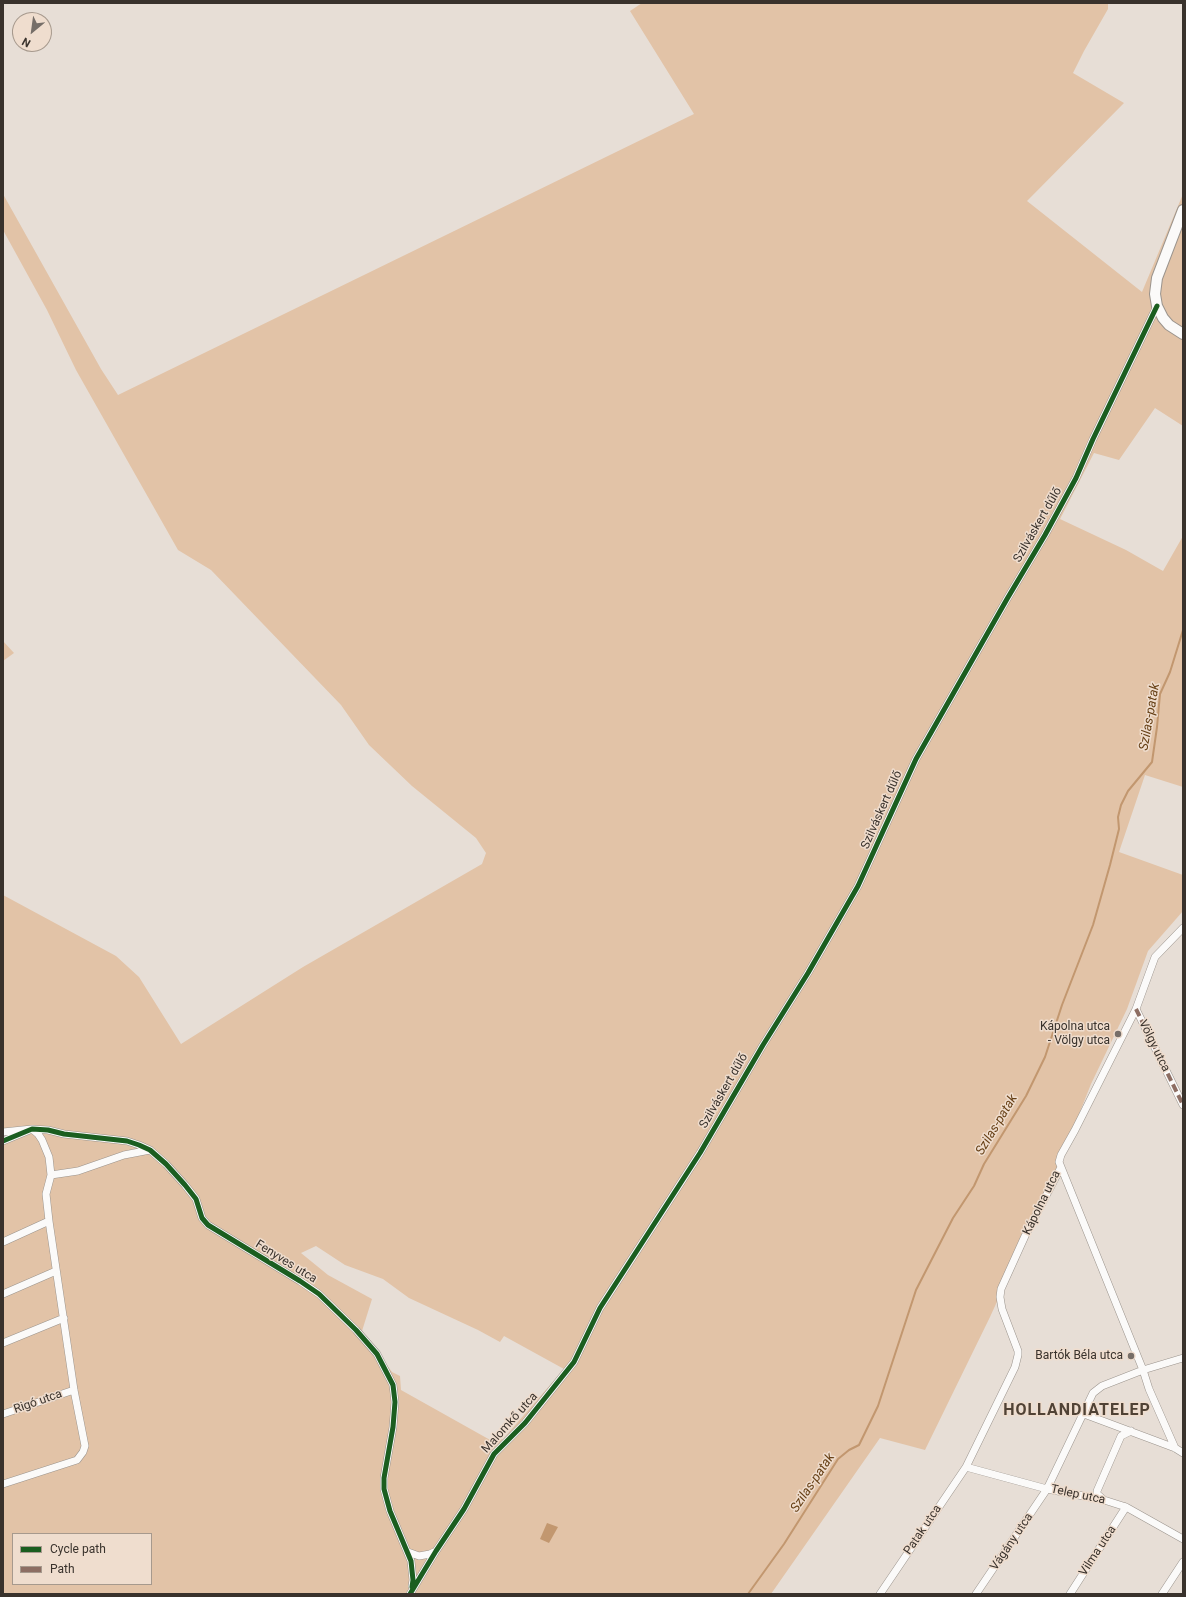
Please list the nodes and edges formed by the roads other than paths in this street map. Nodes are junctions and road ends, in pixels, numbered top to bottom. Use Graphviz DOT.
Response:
graph roads {
  1 [pos="1183,210"];
  2 [pos="1157,306"];
  3 [pos="1183,334"];
  4 [pos="1183,928"];
  5 [pos="1136,1009"];
  6 [pos="1183,1105"];
  7 [pos="32,1129"];
  8 [pos="3,1132"];
  9 [pos="3,1141"];
  10 [pos="150,1150"];
  11 [pos="1060,1169"];
  12 [pos="52,1175"];
  13 [pos="49,1221"];
  14 [pos="3,1242"];
  15 [pos="56,1271"];
  16 [pos="3,1294"];
  17 [pos="600,1308"];
  18 [pos="64,1318"];
  19 [pos="3,1343"];
  20 [pos="1183,1358"];
  21 [pos="1143,1370"];
  22 [pos="74,1390"];
  23 [pos="3,1414"];
  24 [pos="1084,1414"];
  25 [pos="1131,1431"];
  26 [pos="1175,1448"];
  27 [pos="1183,1453"];
  28 [pos="966,1466"];
  29 [pos="3,1484"];
  30 [pos="1047,1489"];
  31 [pos="1104,1500"];
  32 [pos="1126,1507"];
  33 [pos="1183,1539"];
  34 [pos="436,1551"];
  35 [pos="408,1552"];
  36 [pos="1183,1562"];
  37 [pos="410,1592"];
  38 [pos="880,1594"];
  39 [pos="976,1594"];
  40 [pos="1070,1594"];
  41 [pos="1162,1594"];
  1 -- 2 [label="main road"];
  2 -- 3 [label="main road"];
  2 -- 17 [label="street, Szilváskert dűlő"];
  4 -- 5 [label="street, Kápolna utca"];
  5 -- 6 [label="street, Völgy utca"];
  5 -- 11 [label="street, Kápolna utca"];
  7 -- 8 [label="street, Fenyves utca"];
  7 -- 9 [label="street"];
  7 -- 10 [label="street, Fenyves utca"];
  7 -- 12 [label="street"];
  10 -- 12 [label="street"];
  10 -- 35 [label="street, Fenyves utca"];
  11 -- 21 [label="street"];
  11 -- 28 [label="street, Kápolna utca"];
  12 -- 13 [label="street"];
  13 -- 14 [label="street"];
  13 -- 15 [label="street"];
  15 -- 16 [label="street"];
  15 -- 18 [label="street"];
  17 -- 34 [label="street, Malomkő utca"];
  18 -- 19 [label="street"];
  18 -- 22 [label="street"];
  20 -- 21 [label="street, Vágány utca"];
  21 -- 24 [label="street, Vágány utca"];
  21 -- 26 [label="street"];
  22 -- 23 [label="street, Rigó utca"];
  22 -- 29 [label="street"];
  24 -- 25 [label="street"];
  24 -- 30 [label="street, Vágány utca"];
  25 -- 26 [label="street"];
  25 -- 31 [label="street"];
  26 -- 27 [label="street"];
  28 -- 30 [label="street, Telep utca"];
  28 -- 38 [label="street, Patak utca"];
  30 -- 31 [label="street, Telep utca"];
  30 -- 39 [label="street, Vágány utca"];
  31 -- 32 [label="street, Telep utca"];
  32 -- 33 [label="street, Telep utca"];
  32 -- 40 [label="street, Vilma utca"];
  34 -- 35 [label="street"];
  34 -- 37 [label="street, Malomkő utca"];
  35 -- 37 [label="street, Fenyves utca"];
  36 -- 41 [label="street"];
}
